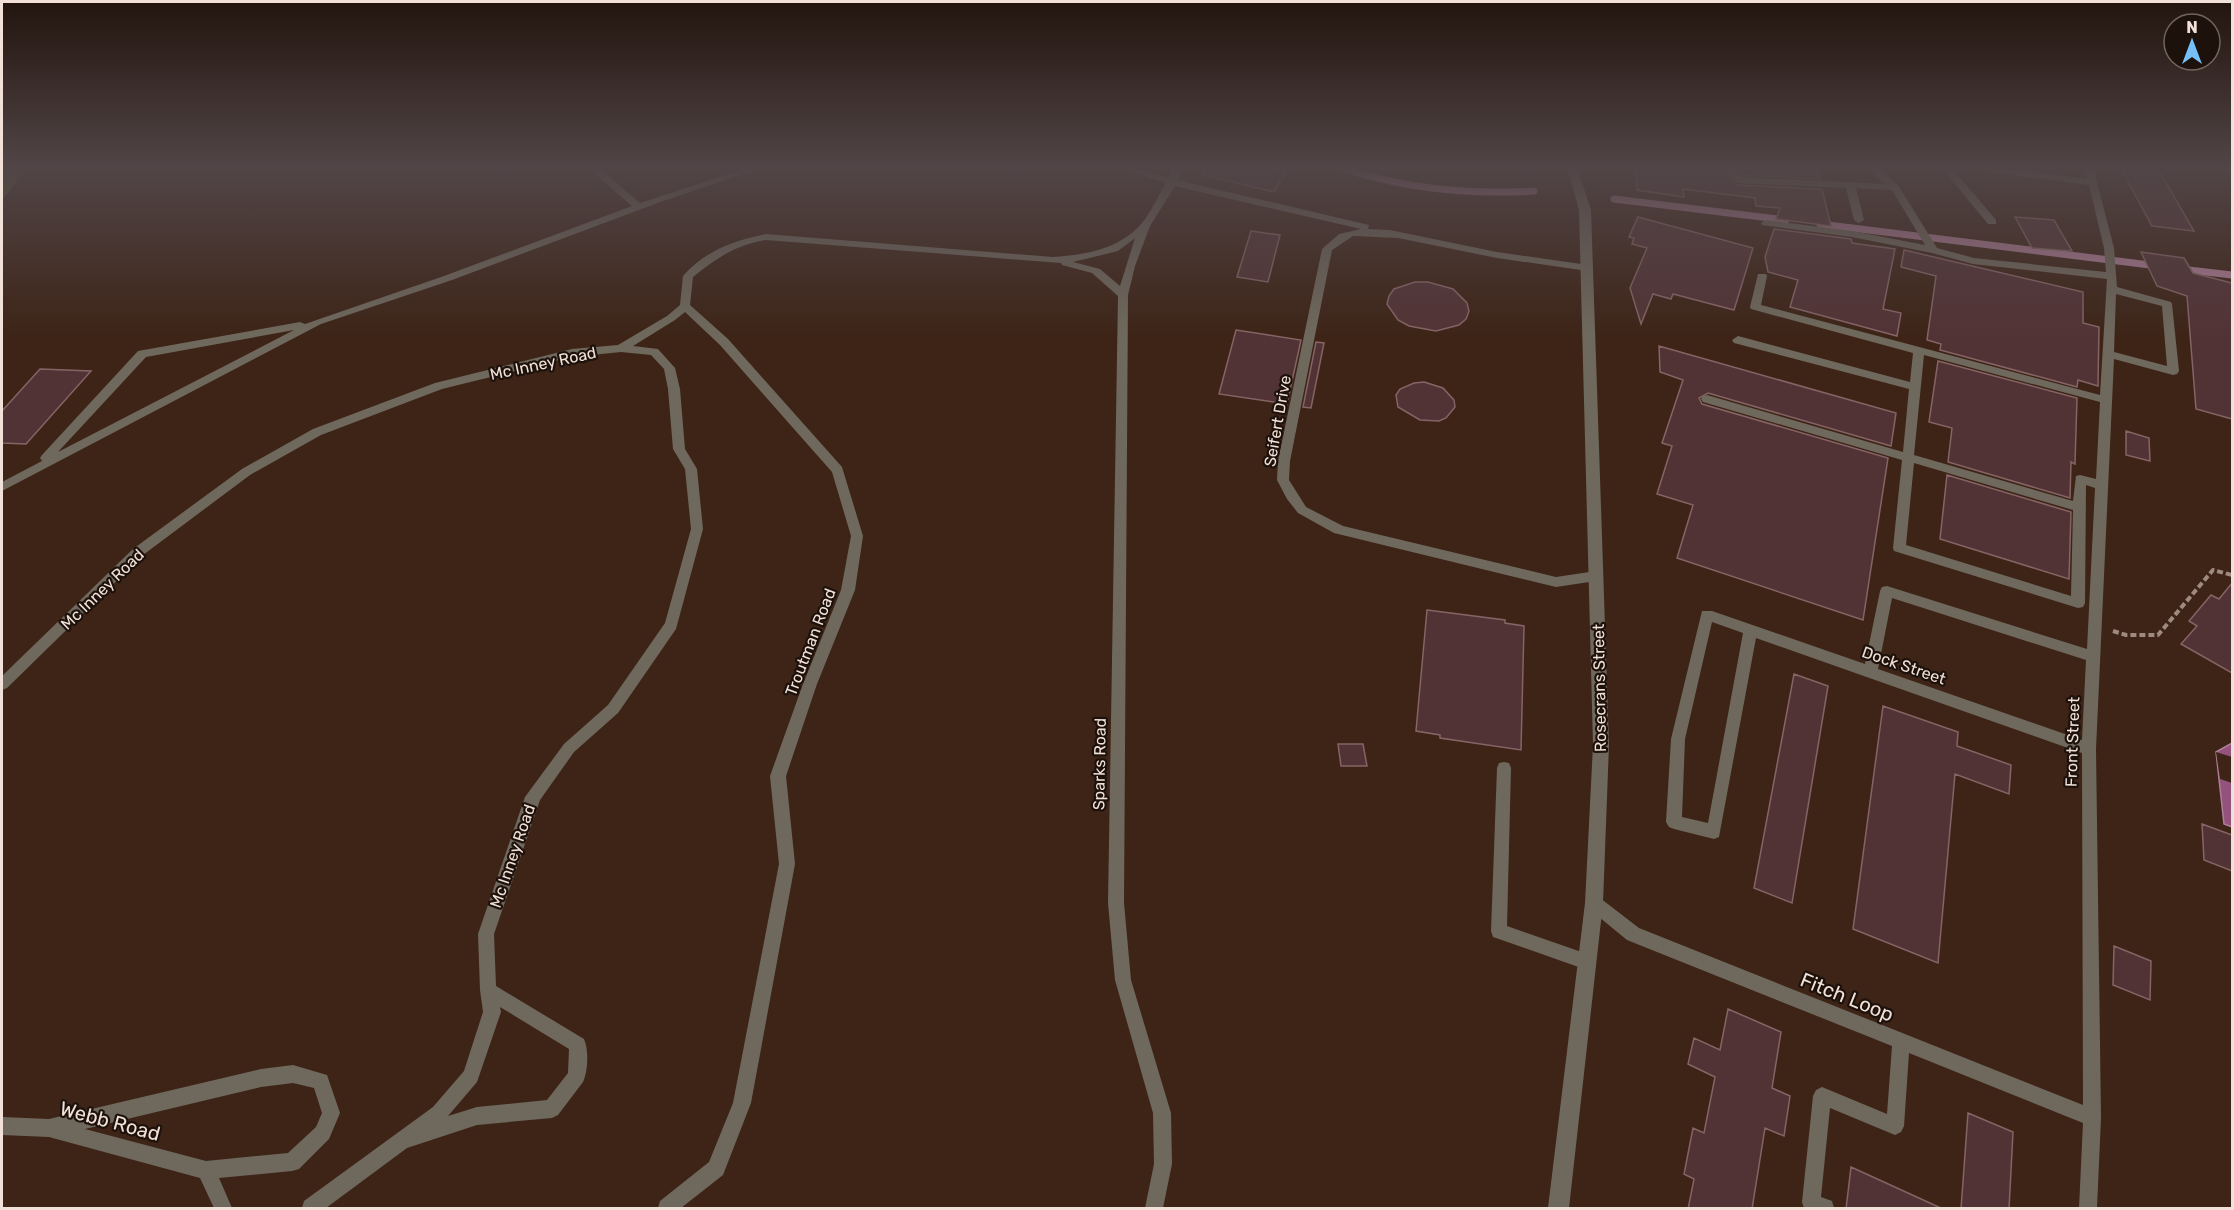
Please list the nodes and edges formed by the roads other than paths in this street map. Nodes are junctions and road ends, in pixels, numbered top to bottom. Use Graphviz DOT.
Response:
graph roads {
  1 [pos="595,223"];
  2 [pos="1348,223"];
  3 [pos="1586,223"];
  4 [pos="1771,223"];
  5 [pos="1917,223"];
  6 [pos="2101,223"];
  7 [pos="1145,226"];
  8 [pos="1397,235"];
  9 [pos="1928,242"];
  10 [pos="1053,260"];
  11 [pos="1588,268"];
  12 [pos="2111,271"];
  13 [pos="1762,276"];
  14 [pos="1123,295"];
  15 [pos="685,306"];
  16 [pos="317,322"];
  17 [pos="1738,340"];
  18 [pos="621,348"];
  19 [pos="1919,350"];
  20 [pos="2108,354"];
  21 [pos="1915,387"];
  22 [pos="1707,399"];
  23 [pos="2106,400"];
  24 [pos="1908,457"];
  25 [pos="39,466"];
  26 [pos="2102,485"];
  27 [pos="2,487"];
  28 [pos="2079,507"];
  29 [pos="1596,576"];
  30 [pos="1750,630"];
  31 [pos="2094,657"];
  32 [pos="1870,672"];
  33 [pos="2,684"];
  34 [pos="2088,749"];
  35 [pos="1504,768"];
  36 [pos="1594,903"];
  37 [pos="1587,962"];
  38 [pos="488,990"];
  39 [pos="1901,1041"];
  40 [pos="2092,1118"];
  41 [pos="2,1126"];
  42 [pos="49,1128"];
  43 [pos="402,1140"];
  44 [pos="206,1170"];
  45 [pos="223,1209"];
  46 [pos="311,1209"];
  47 [pos="667,1209"];
  48 [pos="1154,1209"];
  49 [pos="1558,1209"];
  50 [pos="1825,1209"];
  51 [pos="2088,1209"];
  1 -- 16 [label="lane"];
  2 -- 8 [label="lane"];
  3 -- 11 [label="street, Rosecrans Street"];
  4 -- 9 [label="lane"];
  5 -- 9 [label="lane"];
  6 -- 12 [label="lane, Front Street"];
  7 -- 10 [label="lane"];
  7 -- 14 [label="lane"];
  8 -- 11 [label="lane"];
  8 -- 29 [label="lane, Seifert Drive"];
  9 -- 12 [label="lane"];
  10 -- 14 [label="lane"];
  10 -- 15 [label="lane"];
  11 -- 29 [label="street, Rosecrans Street"];
  12 -- 20 [label="lane, Front Street"];
  12 -- 20 [label="lane"];
  13 -- 19 [label="lane"];
  14 -- 48 [label="lane, Sparks Road"];
  15 -- 18 [label="lane"];
  15 -- 47 [label="lane, Troutman Road"];
  16 -- 25 [label="lane"];
  16 -- 25 [label="lane"];
  17 -- 21 [label="lane"];
  18 -- 33 [label="lane, Mc Inney Road"];
  18 -- 38 [label="lane, Mc Inney Road"];
  19 -- 21 [label="lane"];
  19 -- 23 [label="lane"];
  20 -- 23 [label="lane, Front Street"];
  21 -- 24 [label="lane"];
  22 -- 24 [label="lane"];
  23 -- 26 [label="lane, Front Street"];
  24 -- 28 [label="lane"];
  24 -- 28 [label="lane"];
  25 -- 27 [label="lane"];
  26 -- 28 [label="lane"];
  26 -- 31 [label="lane, Front Street"];
  29 -- 36 [label="street, Rosecrans Street"];
  30 -- 30 [label="lane, Dock Street"];
  30 -- 32 [label="lane, Dock Street"];
  31 -- 32 [label="lane"];
  31 -- 34 [label="lane, Front Street"];
  32 -- 34 [label="lane, Dock Street"];
  34 -- 40 [label="lane, Front Street"];
  35 -- 37 [label="lane"];
  36 -- 37 [label="street, Rosecrans Street"];
  36 -- 39 [label="lane, Fitch Loop"];
  37 -- 49 [label="street, Rosecrans Street"];
  38 -- 43 [label="lane, Mc Inney Road"];
  38 -- 43 [label="lane"];
  39 -- 40 [label="lane, Fitch Loop"];
  39 -- 50 [label="lane"];
  40 -- 51 [label="lane, Front Street"];
  41 -- 42 [label="lane, Webb Road"];
  42 -- 44 [label="lane, Webb Road"];
  42 -- 44 [label="lane, Webb Road"];
  43 -- 46 [label="lane, Mc Inney Road"];
  44 -- 45 [label="lane"];
}
